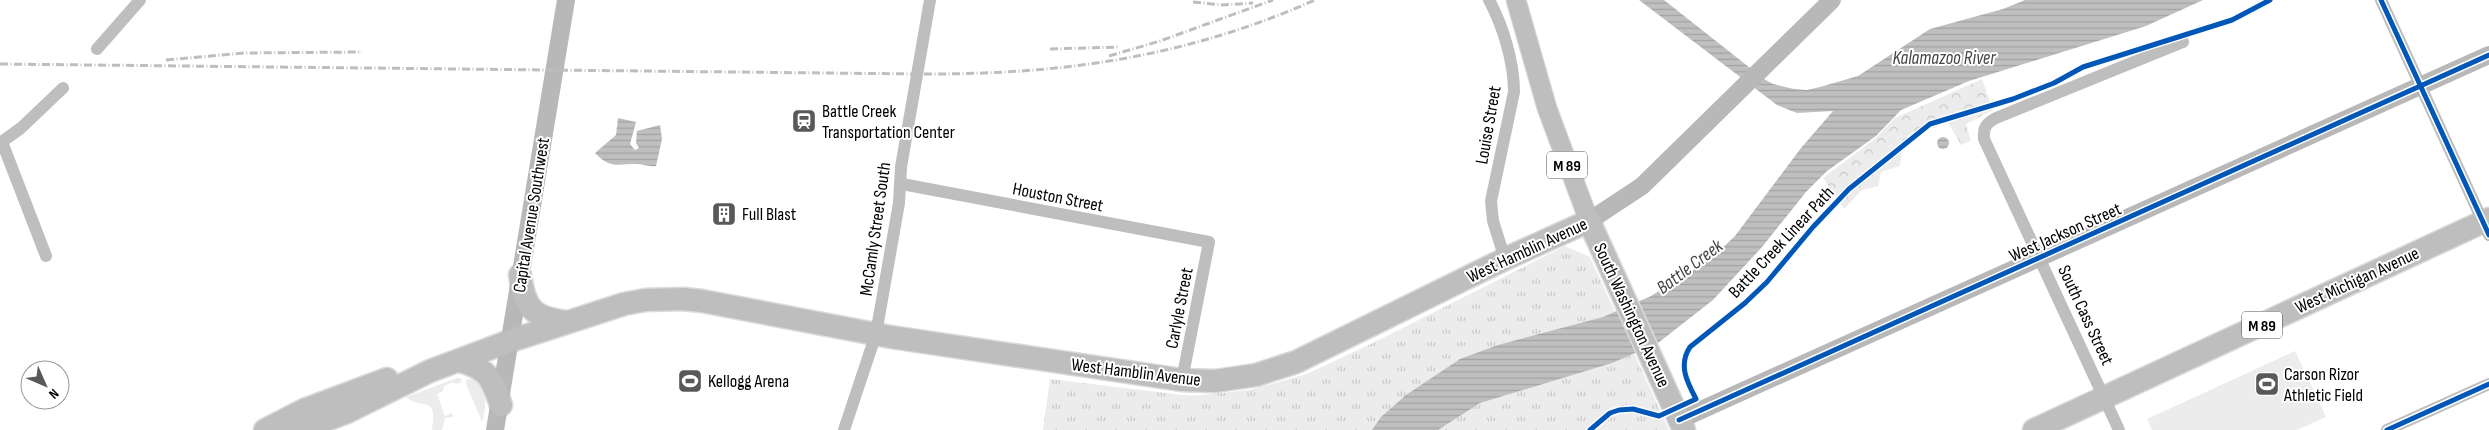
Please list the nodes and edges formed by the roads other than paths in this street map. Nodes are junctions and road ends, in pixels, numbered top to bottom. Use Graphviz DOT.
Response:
graph roads {
  1 [pos="140,0"];
  2 [pos="566,0"];
  3 [pos="930,0"];
  4 [pos="1489,0"];
  5 [pos="1516,0"];
  6 [pos="1832,0"];
  7 [pos="2381,0"];
  8 [pos="2183,42"];
  9 [pos="97,49"];
  10 [pos="2489,55"];
  11 [pos="2421,86"];
  12 [pos="63,88"];
  13 [pos="1,142"];
  14 [pos="902,184"];
  15 [pos="1589,221"];
  16 [pos="2487,225"];
  17 [pos="1203,241"];
  18 [pos="46,256"];
  19 [pos="1505,259"];
  20 [pos="2040,259"];
  21 [pos="520,275"];
  22 [pos="569,322"];
  23 [pos="876,334"];
  24 [pos="510,341"];
  25 [pos="460,361"];
  26 [pos="1182,380"];
  27 [pos="2489,384"];
  28 [pos="2104,398"];
  29 [pos="501,405"];
  30 [pos="328,417"];
  31 [pos="1682,425"];
  32 [pos="265,430"];
  33 [pos="300,430"];
  34 [pos="495,430"];
  35 [pos="844,430"];
  36 [pos="2034,430"];
  37 [pos="2119,430"];
  38 [pos="2386,430"];
  1 -- 9 [label="street"];
  2 -- 21 [label="street, Capital Avenue Southwest"];
  3 -- 14 [label="street, McCamly Street South"];
  4 -- 19 [label="street, Louise Street"];
  5 -- 15 [label="main road, South Washington Avenue / M 89"];
  6 -- 15 [label="street, West Hamblin Avenue"];
  7 -- 11 [label="street"];
  8 -- 20 [label="street, South Cass Street"];
  10 -- 11 [label="street, West Jackson Street"];
  11 -- 16 [label="street"];
  11 -- 20 [label="street, West Jackson Street"];
  12 -- 13 [label="street"];
  13 -- 18 [label="street"];
  14 -- 17 [label="street, Houston Street"];
  14 -- 23 [label="street, McCamly Street South"];
  15 -- 19 [label="highway, West Hamblin Avenue"];
  15 -- 31 [label="highway, South Washington Avenue / M 89"];
  16 -- 28 [label="highway, West Michigan Avenue / M 89"];
  17 -- 26 [label="street, Carlyle Street"];
  19 -- 26 [label="highway, West Hamblin Avenue"];
  20 -- 28 [label="street, South Cass Street"];
  20 -- 31 [label="street, West Jackson Street"];
  21 -- 22 [label="highway"];
  21 -- 24 [label="street, Capital Avenue Southwest"];
  22 -- 23 [label="highway, West Hamblin Avenue"];
  22 -- 24 [label="highway, West Hamblin Avenue"];
  23 -- 26 [label="highway, West Hamblin Avenue"];
  23 -- 35 [label="street, McCamly Street South"];
  24 -- 25 [label="highway, West Hamblin Avenue"];
  24 -- 29 [label="street, Capital Avenue Southwest"];
  25 -- 29 [label="highway"];
  25 -- 30 [label="highway, West Hamblin Avenue"];
  27 -- 38 [label="street"];
  28 -- 36 [label="highway, West Michigan Avenue / M 89"];
  28 -- 37 [label="street, South Cass Street"];
  29 -- 34 [label="street, Capital Avenue Southwest"];
  30 -- 32 [label="highway"];
  30 -- 33 [label="highway"];
}
